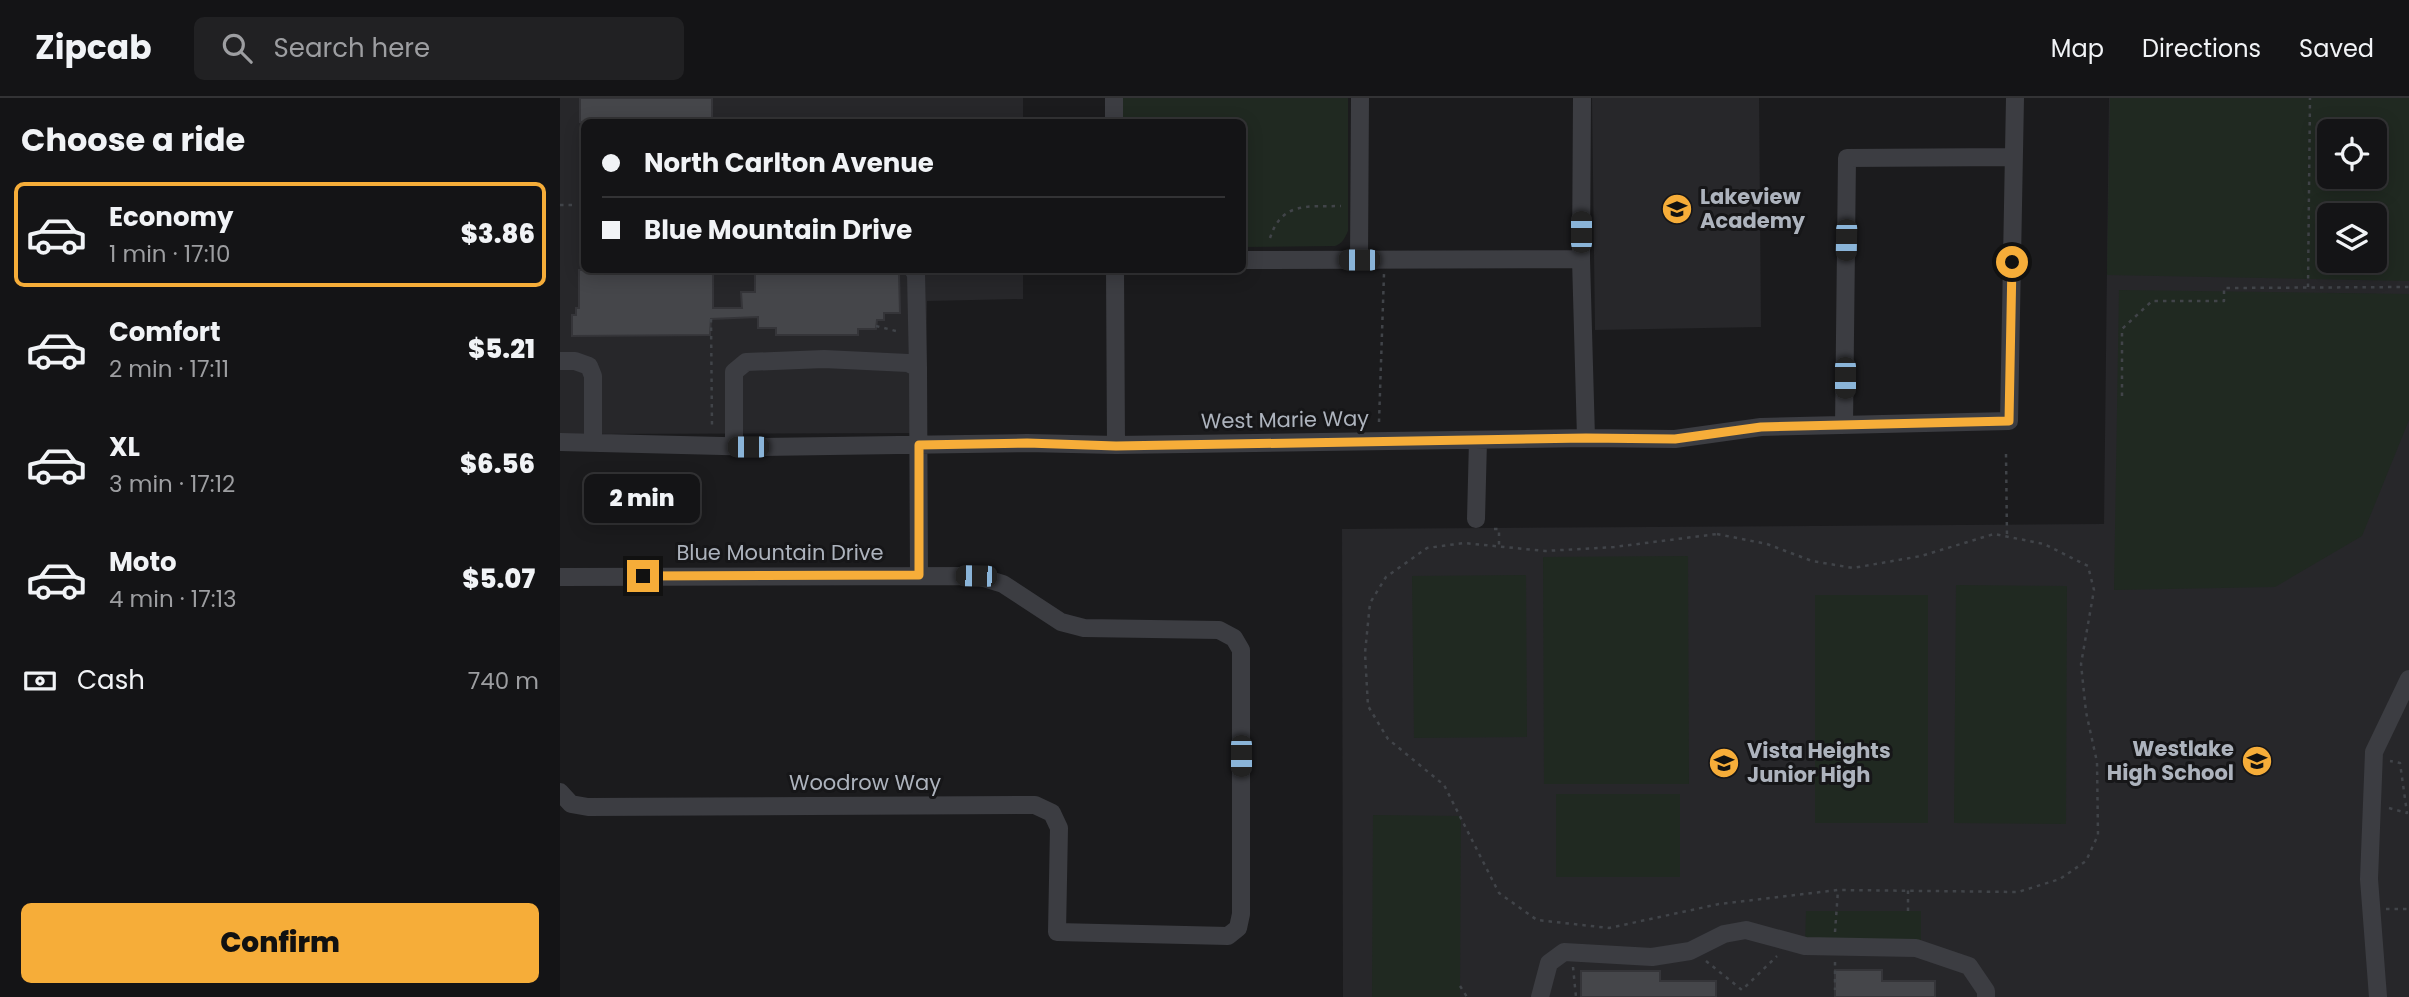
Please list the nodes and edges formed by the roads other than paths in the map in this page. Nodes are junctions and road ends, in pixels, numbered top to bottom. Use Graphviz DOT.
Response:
graph roads {
  1 [pos="1114,98"];
  2 [pos="1360,98"];
  3 [pos="1582,98"];
  4 [pos="2015,98"];
  5 [pos="1114,119"];
  6 [pos="2014,157"];
  7 [pos="1581,259"];
  8 [pos="1246,260"];
  9 [pos="1359,260"];
  10 [pos="916,273"];
  11 [pos="1115,273"];
  12 [pos="560,361"];
  13 [pos="918,368"];
  14 [pos="1844,425"];
  15 [pos="1586,438"];
  16 [pos="1478,440"];
  17 [pos="560,442"];
  18 [pos="593,442"];
  19 [pos="919,445"];
  20 [pos="1116,446"];
  21 [pos="734,447"];
  22 [pos="1476,519"];
  23 [pos="919,575"];
  24 [pos="560,577"];
  25 [pos="2409,679"];
  26 [pos="560,792"];
  27 [pos="1057,933"];
  28 [pos="1540,997"];
  29 [pos="1986,997"];
  30 [pos="2378,997"];
  1 -- 5 [label="street"];
  2 -- 9 [label="street"];
  3 -- 7 [label="street"];
  4 -- 6 [label="street"];
  6 -- 14 [label="street, West Marie Way"];
  6 -- 14 [label="street"];
  7 -- 9 [label="street"];
  7 -- 15 [label="street"];
  8 -- 9 [label="street"];
  10 -- 13 [label="street"];
  11 -- 20 [label="street"];
  12 -- 18 [label="street"];
  13 -- 19 [label="street"];
  13 -- 21 [label="street"];
  14 -- 15 [label="street, West Marie Way"];
  15 -- 16 [label="street, West Marie Way"];
  16 -- 20 [label="street, West Marie Way"];
  16 -- 22 [label="street"];
  17 -- 18 [label="street, West Marie Way"];
  18 -- 21 [label="street, West Marie Way"];
  19 -- 20 [label="street, West Marie Way"];
  19 -- 21 [label="street, West Marie Way"];
  19 -- 23 [label="street"];
  23 -- 24 [label="street, Blue Mountain Drive"];
  23 -- 27 [label="street, Blue Mountain Drive"];
  25 -- 30 [label="street"];
  26 -- 27 [label="street, Woodrow Way"];
  28 -- 29 [label="street"];
}
